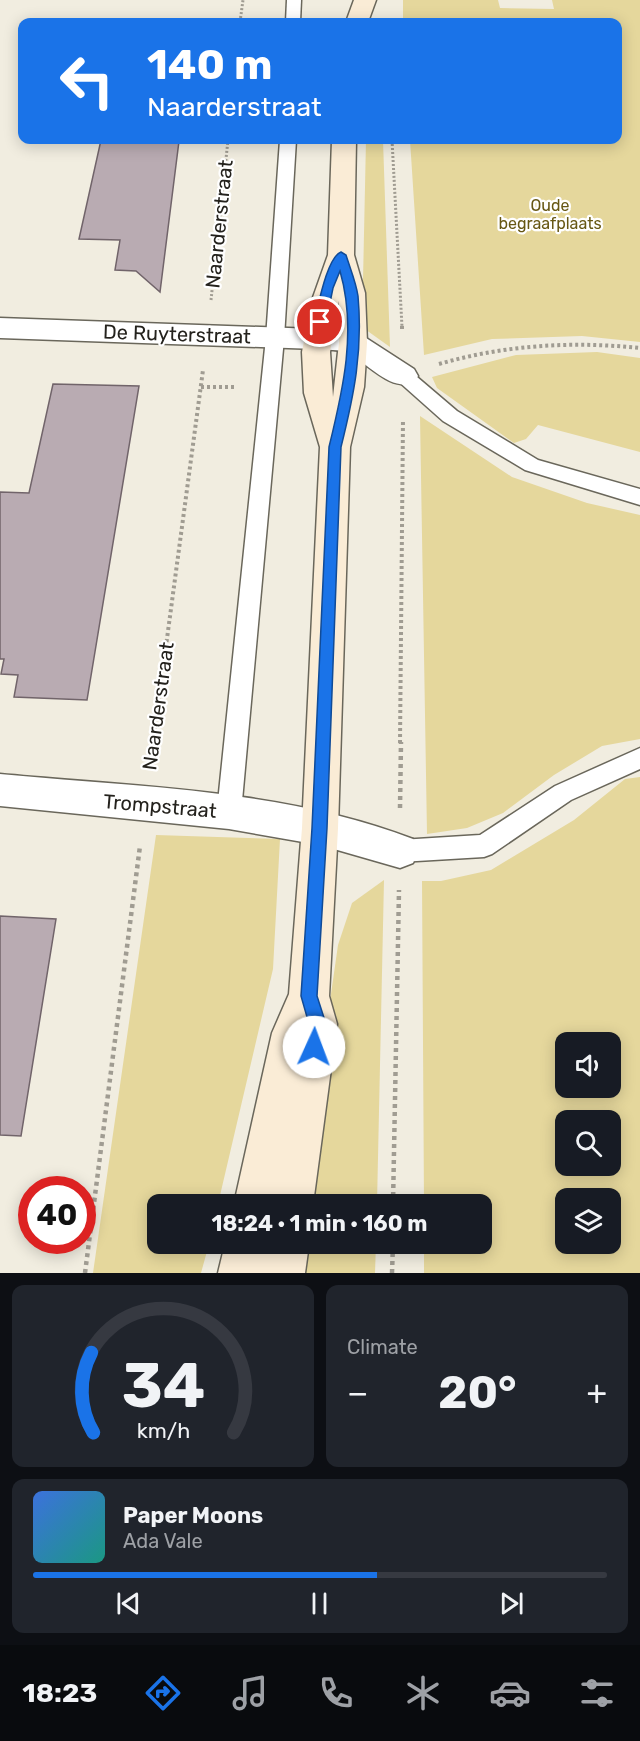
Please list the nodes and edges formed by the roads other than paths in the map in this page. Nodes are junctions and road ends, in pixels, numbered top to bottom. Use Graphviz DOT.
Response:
graph roads {
  1 [pos="294,0"];
  2 [pos="344,0"];
  3 [pos="365,0"];
  4 [pos="293,18"];
  5 [pos="345,18"];
  6 [pos="358,18"];
  7 [pos="288,144"];
  8 [pos="344,144"];
  9 [pos="341,255"];
  10 [pos="0,328"];
  11 [pos="275,338"];
  12 [pos="316,339"];
  13 [pos="353,343"];
  14 [pos="404,376"];
  15 [pos="335,447"];
  16 [pos="640,497"];
  17 [pos="640,758"];
  18 [pos="0,790"];
  19 [pos="229,812"];
  20 [pos="320,828"];
  21 [pos="400,852"];
  22 [pos="309,996"];
  23 [pos="257,1194"];
  24 [pos="293,1194"];
  25 [pos="245,1254"];
  26 [pos="286,1254"];
  27 [pos="240,1273"];
  28 [pos="283,1273"];
  1 -- 4 [label="lane"];
  2 -- 5 [label="street"];
  3 -- 6 [label="street"];
  7 -- 11 [label="lane"];
  8 -- 9 [label="street"];
  9 -- 12 [label="street"];
  9 -- 13 [label="street"];
  10 -- 11 [label="street, De Ruyterstraat"];
  11 -- 12 [label="street, De Ruyterstraat"];
  11 -- 19 [label="lane"];
  12 -- 13 [label="street, De Ruyterstraat"];
  12 -- 15 [label="street"];
  13 -- 14 [label="street"];
  13 -- 15 [label="street"];
  14 -- 16 [label="lane"];
  15 -- 20 [label="street"];
  17 -- 21 [label="lane"];
  18 -- 19 [label="street, Trompstraat"];
  19 -- 20 [label="street, Trompstraat"];
  20 -- 21 [label="street"];
  20 -- 22 [label="street"];
  22 -- 23 [label="street"];
  22 -- 24 [label="street"];
  25 -- 27 [label="street"];
  26 -- 28 [label="street"];
}
